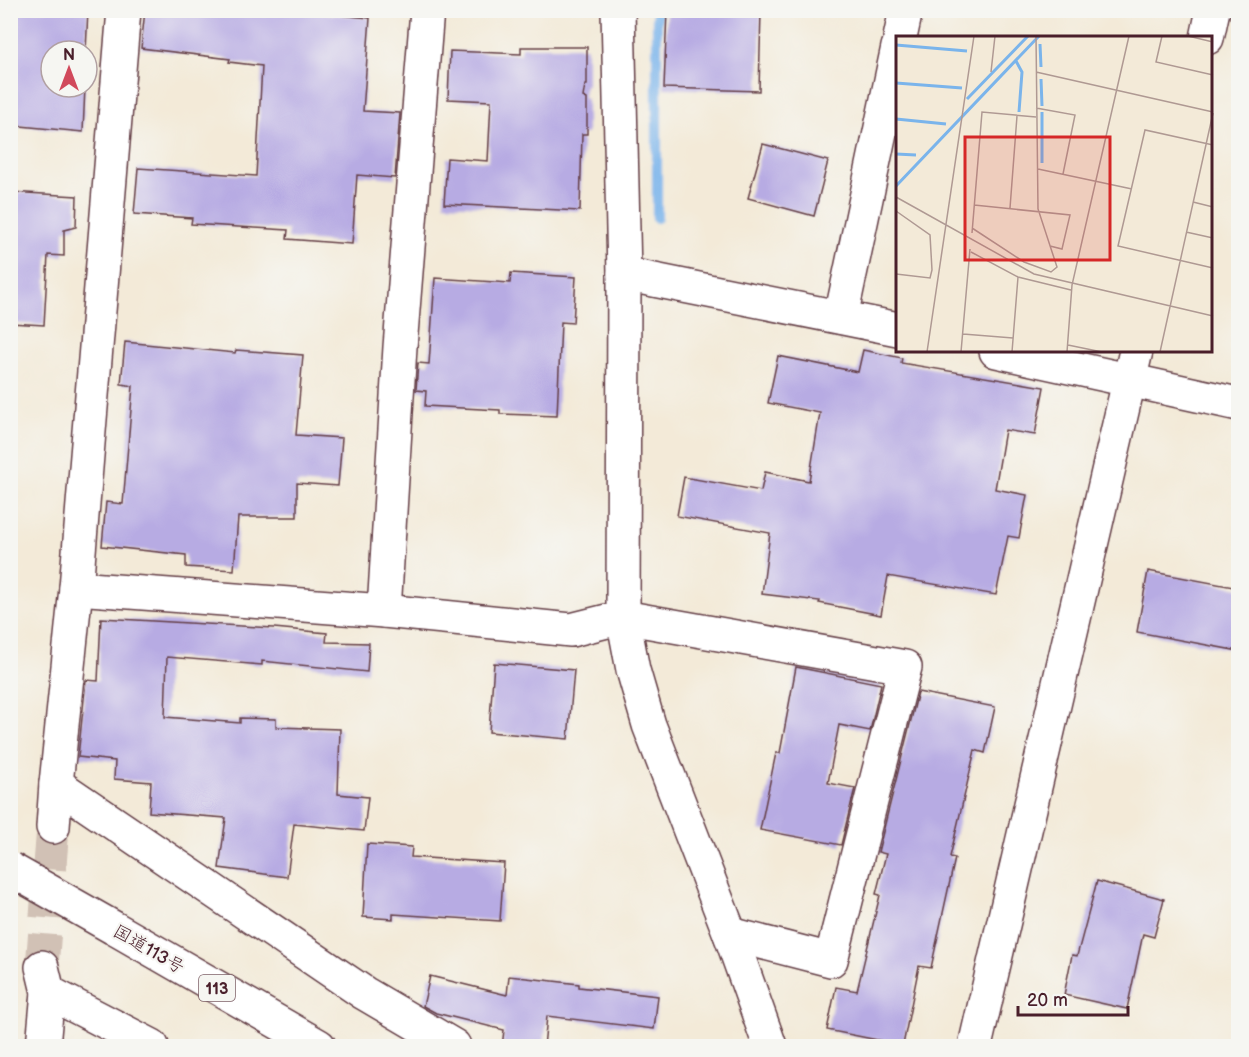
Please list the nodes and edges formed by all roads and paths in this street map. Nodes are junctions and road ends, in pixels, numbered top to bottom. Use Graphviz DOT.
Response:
graph roads {
  1 [pos="124,10"];
  2 [pos="428,10"];
  3 [pos="618,10"];
  4 [pos="906,10"];
  5 [pos="1213,10"];
  6 [pos="900,36"];
  7 [pos="1207,36"];
  8 [pos="896,56"];
  9 [pos="624,274"];
  10 [pos="841,317"];
  11 [pos="896,329"];
  12 [pos="1005,352"];
  13 [pos="1133,366"];
  14 [pos="1239,404"];
  15 [pos="76,588"];
  16 [pos="384,611"];
  17 [pos="623,617"];
  18 [pos="56,784"];
  19 [pos="53,827"];
  20 [pos="10,869"];
  21 [pos="730,934"];
  22 [pos="43,1047"];
  23 [pos="152,1047"];
  24 [pos="319,1047"];
  25 [pos="454,1047"];
  26 [pos="770,1047"];
  27 [pos="975,1047"];
  1 -- 15 [label="main road"];
  2 -- 16 [label="main road"];
  3 -- 9 [label="main road"];
  4 -- 6 [label="main road"];
  5 -- 7 [label="main road"];
  8 -- 10 [label="main road"];
  9 -- 10 [label="main road"];
  9 -- 17 [label="main road"];
  10 -- 11 [label="main road"];
  12 -- 13 [label="main road"];
  13 -- 14 [label="main road"];
  13 -- 27 [label="main road"];
  15 -- 16 [label="main road"];
  15 -- 18 [label="main road"];
  16 -- 17 [label="main road"];
  17 -- 21 [label="main road"];
  17 -- 21 [label="main road"];
  18 -- 19 [label="main road"];
  18 -- 25 [label="main road"];
  20 -- 24 [label="main road, 国道113号 / 113, bridge"];
  21 -- 26 [label="main road"];
  22 -- 23 [label="main road"];
}
